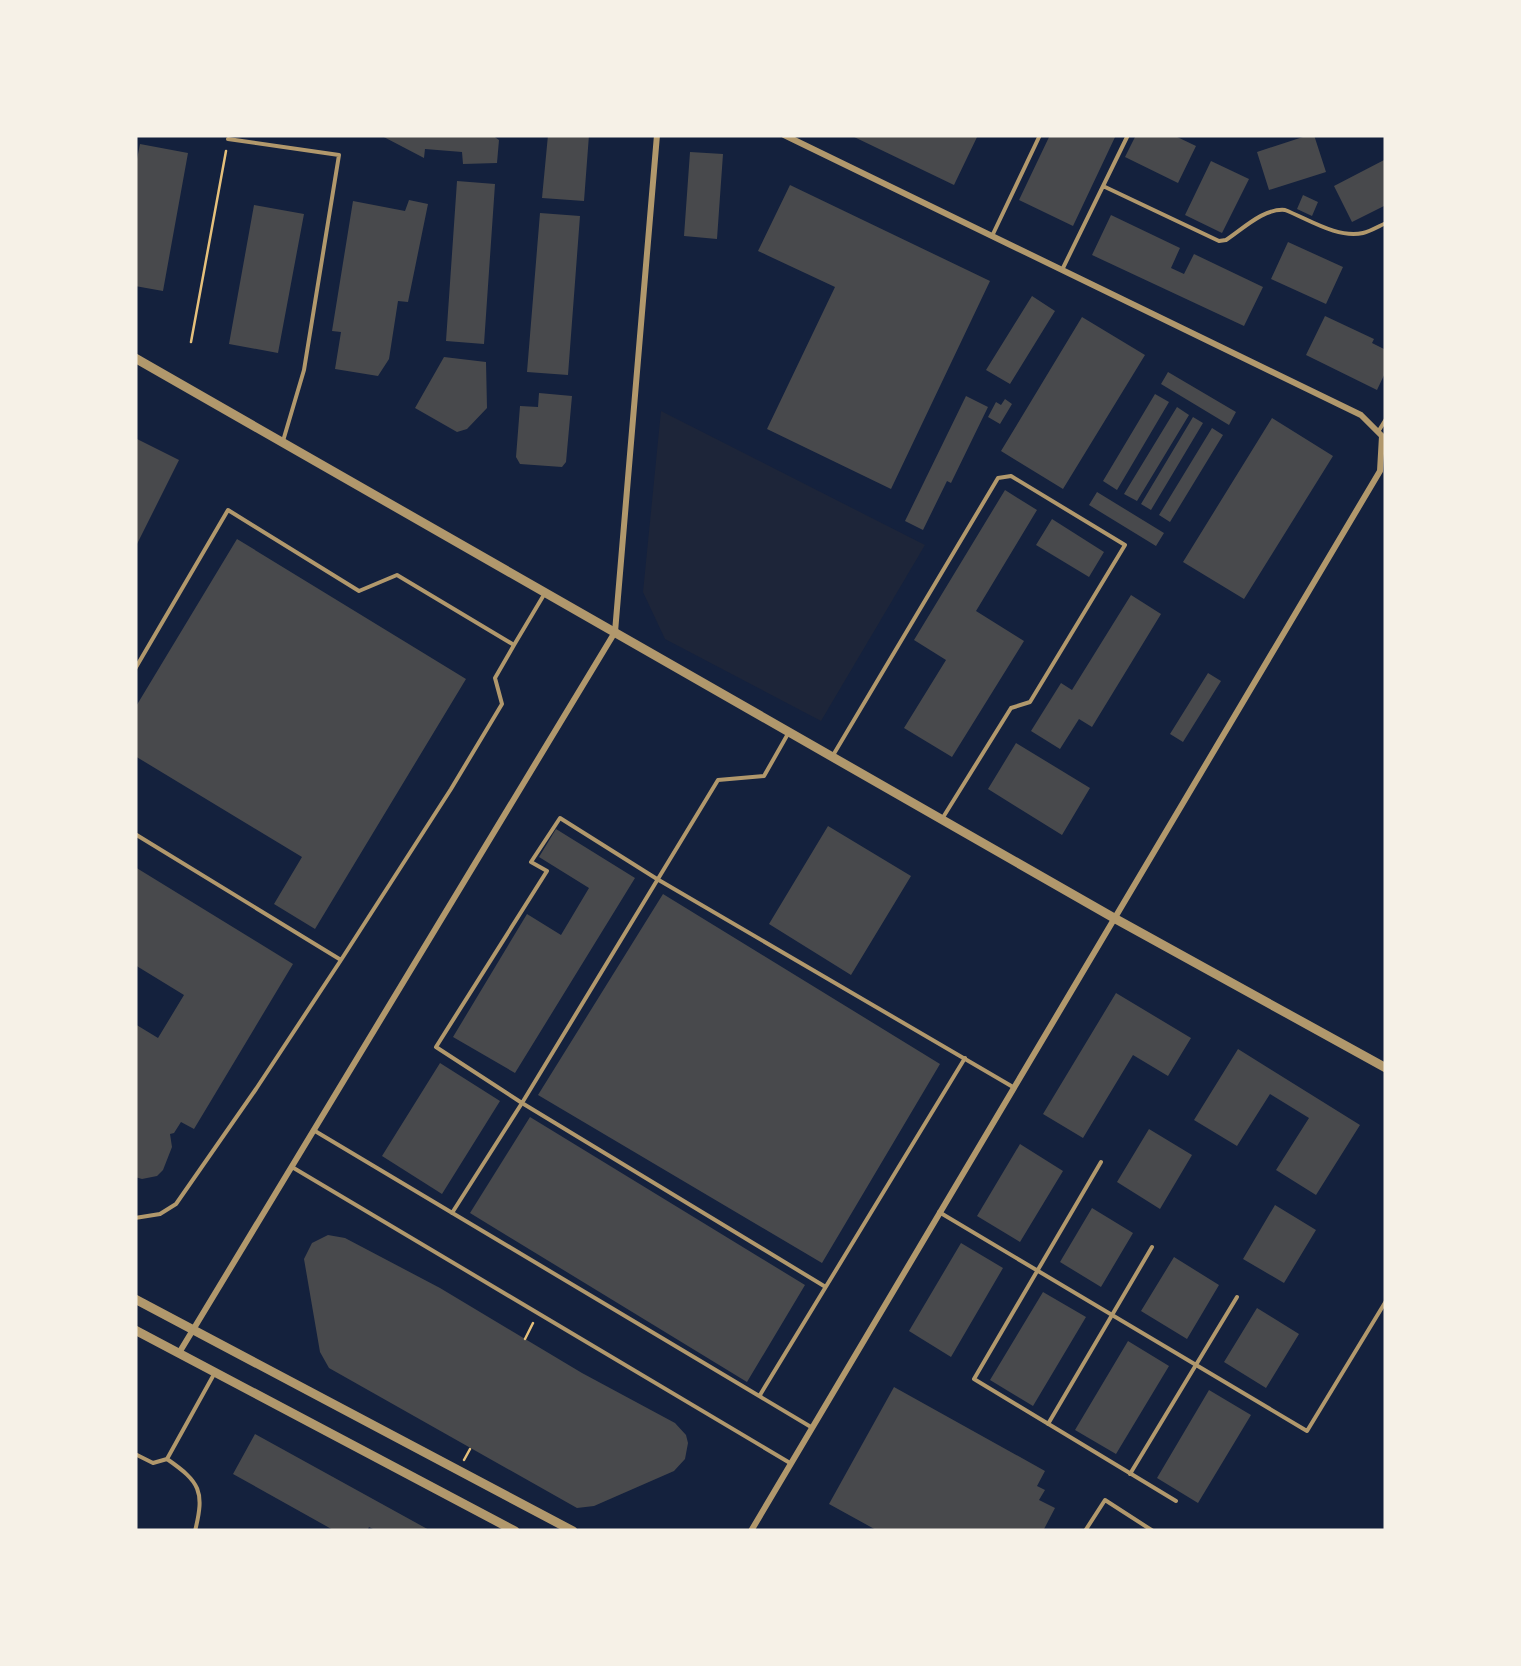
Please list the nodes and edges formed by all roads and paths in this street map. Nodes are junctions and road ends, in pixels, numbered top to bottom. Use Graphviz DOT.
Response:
graph roads {
  1 [pos="657,135"];
  2 [pos="784,135"];
  3 [pos="1040,135"];
  4 [pos="1128,135"];
  5 [pos="228,138"];
  6 [pos="1103,186"];
  7 [pos="1386,223"];
  8 [pos="992,236"];
  9 [pos="1062,270"];
  10 [pos="191,342"];
  11 [pos="135,358"];
  12 [pos="1386,420"];
  13 [pos="1378,432"];
  14 [pos="283,441"];
  15 [pos="546,592"];
  16 [pos="615,632"];
  17 [pos="514,645"];
  18 [pos="135,669"];
  19 [pos="789,732"];
  20 [pos="832,757"];
  21 [pos="942,820"];
  22 [pos="135,834"];
  23 [pos="657,879"];
  24 [pos="1114,918"];
  25 [pos="341,960"];
  26 [pos="965,1058"];
  27 [pos="1386,1068"];
  28 [pos="1013,1087"];
  29 [pos="522,1102"];
  30 [pos="314,1131"];
  31 [pos="1100,1162"];
  32 [pos="292,1167"];
  33 [pos="939,1212"];
  34 [pos="452,1213"];
  35 [pos="135,1218"];
  36 [pos="1152,1247"];
  37 [pos="1037,1270"];
  38 [pos="824,1286"];
  39 [pos="1237,1297"];
  40 [pos="135,1300"];
  41 [pos="1386,1300"];
  42 [pos="538,1313"];
  43 [pos="1112,1315"];
  44 [pos="135,1330"];
  45 [pos="193,1330"];
  46 [pos="526,1339"];
  47 [pos="179,1353"];
  48 [pos="1196,1365"];
  49 [pos="214,1372"];
  50 [pos="759,1398"];
  51 [pos="1048,1424"];
  52 [pos="812,1427"];
  53 [pos="135,1454"];
  54 [pos="167,1459"];
  55 [pos="790,1463"];
  56 [pos="1130,1474"];
  57 [pos="1176,1501"];
  58 [pos="495,1520"];
  59 [pos="194,1531"];
  60 [pos="489,1531"];
  61 [pos="515,1531"];
  62 [pos="573,1531"];
  63 [pos="750,1531"];
  64 [pos="1086,1531"];
  65 [pos="1153,1531"];
  1 -- 16 [label="street"];
  2 -- 8 [label="street"];
  3 -- 8 [label="lane"];
  4 -- 6 [label="lane"];
  5 -- 10 [label="path"];
  5 -- 14 [label="lane"];
  6 -- 7 [label="lane"];
  6 -- 9 [label="lane"];
  8 -- 9 [label="street"];
  9 -- 13 [label="street"];
  11 -- 14 [label="street"];
  12 -- 13 [label="lane"];
  13 -- 24 [label="street"];
  14 -- 15 [label="street"];
  15 -- 16 [label="street"];
  15 -- 17 [label="lane"];
  16 -- 19 [label="street"];
  16 -- 30 [label="street"];
  17 -- 18 [label="lane"];
  17 -- 25 [label="lane"];
  19 -- 20 [label="street"];
  19 -- 23 [label="lane"];
  20 -- 21 [label="street"];
  20 -- 21 [label="lane"];
  21 -- 24 [label="street"];
  22 -- 25 [label="lane"];
  23 -- 26 [label="lane"];
  23 -- 29 [label="lane"];
  23 -- 29 [label="lane"];
  24 -- 27 [label="street"];
  24 -- 28 [label="street"];
  25 -- 35 [label="lane"];
  26 -- 28 [label="lane"];
  26 -- 38 [label="lane"];
  28 -- 33 [label="street"];
  29 -- 34 [label="lane"];
  29 -- 38 [label="lane"];
  30 -- 32 [label="street"];
  30 -- 34 [label="lane"];
  31 -- 37 [label="lane"];
  32 -- 42 [label="lane"];
  32 -- 45 [label="street"];
  33 -- 37 [label="lane"];
  33 -- 52 [label="street"];
  34 -- 50 [label="lane"];
  36 -- 43 [label="lane"];
  37 -- 43 [label="lane"];
  37 -- 51 [label="lane"];
  38 -- 50 [label="lane"];
  39 -- 48 [label="lane"];
  40 -- 45 [label="street"];
  41 -- 48 [label="lane"];
  42 -- 46 [label="path"];
  42 -- 55 [label="lane"];
  43 -- 48 [label="lane"];
  43 -- 51 [label="lane"];
  44 -- 47 [label="street"];
  45 -- 47 [label="street"];
  45 -- 62 [label="street"];
  47 -- 49 [label="street"];
  48 -- 56 [label="lane"];
  49 -- 54 [label="lane"];
  49 -- 58 [label="street"];
  50 -- 52 [label="lane"];
  51 -- 56 [label="lane"];
  52 -- 55 [label="street"];
  53 -- 54 [label="lane"];
  54 -- 59 [label="lane"];
  55 -- 63 [label="street"];
  56 -- 57 [label="lane"];
  58 -- 60 [label="street"];
  58 -- 61 [label="street"];
  64 -- 65 [label="lane"];
}
